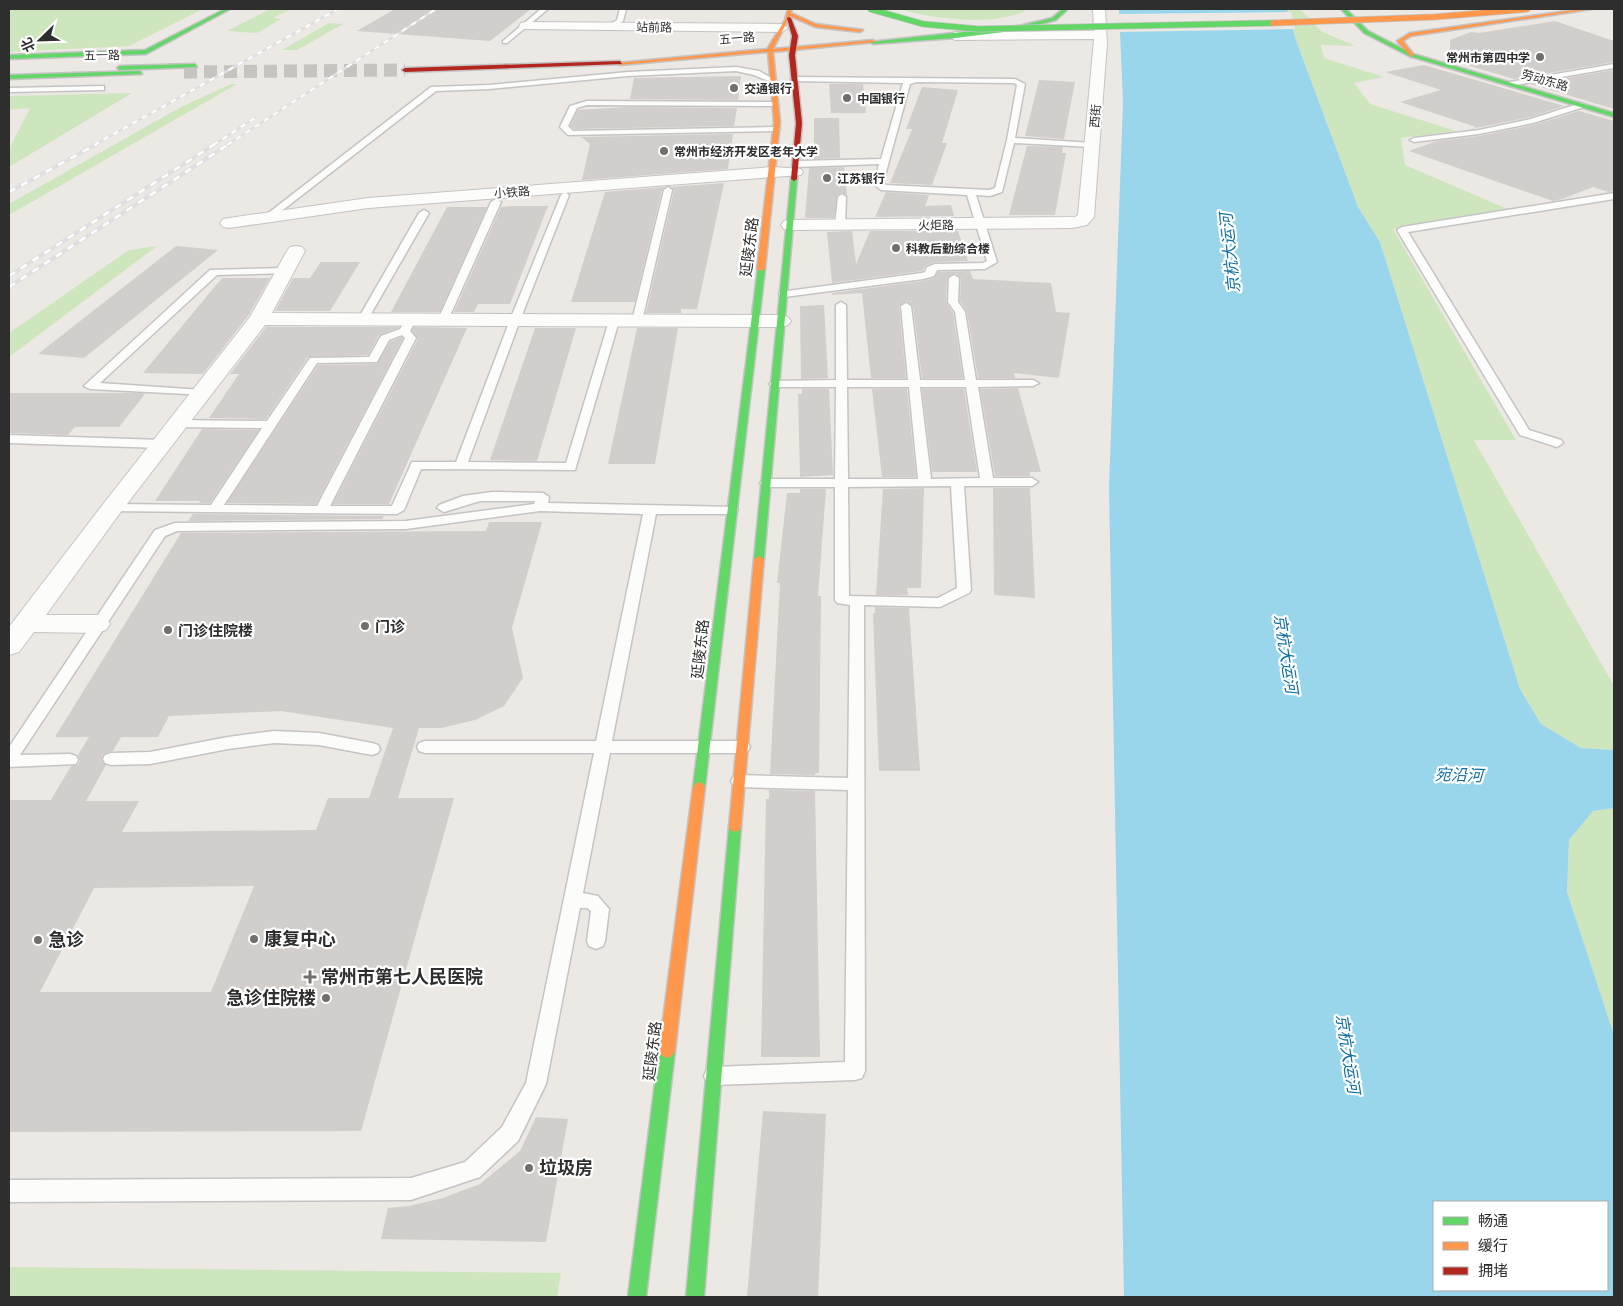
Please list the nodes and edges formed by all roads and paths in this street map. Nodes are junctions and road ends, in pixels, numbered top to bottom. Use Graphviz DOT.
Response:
graph roads {
  1 [pos="228,9"];
  2 [pos="546,9"];
  3 [pos="623,9"];
  4 [pos="870,9"];
  5 [pos="886,9"];
  6 [pos="1066,9"];
  7 [pos="1100,9"];
  8 [pos="1343,9"];
  9 [pos="1472,9"];
  10 [pos="1528,9"];
  11 [pos="1590,9"];
  12 [pos="1041,10"];
  13 [pos="788,17"];
  14 [pos="525,26"];
  15 [pos="611,26"];
  16 [pos="924,33"];
  17 [pos="1100,35"];
  18 [pos="955,36"];
  19 [pos="505,42"];
  20 [pos="795,45"];
  21 [pos="771,46"];
  22 [pos="727,53"];
  23 [pos="1411,55"];
  24 [pos="9,56"];
  25 [pos="196,66"];
  26 [pos="1614,66"];
  27 [pos="1604,68"];
  28 [pos="404,70"];
  29 [pos="9,71"];
  30 [pos="1614,72"];
  31 [pos="771,76"];
  32 [pos="9,77"];
  33 [pos="795,79"];
  34 [pos="913,81"];
  35 [pos="9,83"];
  36 [pos="1510,84"];
  37 [pos="101,88"];
  38 [pos="9,90"];
  39 [pos="22,90"];
  40 [pos="10,102"];
  41 [pos="775,104"];
  42 [pos="1581,105"];
  43 [pos="1614,115"];
  44 [pos="776,129"];
  45 [pos="1011,140"];
  46 [pos="1414,140"];
  47 [pos="1092,145"];
  48 [pos="884,161"];
  49 [pos="795,168"];
  50 [pos="773,172"];
  51 [pos="668,190"];
  52 [pos="971,192"];
  53 [pos="565,195"];
  54 [pos="1614,196"];
  55 [pos="842,197"];
  56 [pos="496,202"];
  57 [pos="424,213"];
  58 [pos="267,218"];
  59 [pos="1081,221"];
  60 [pos="229,223"];
  61 [pos="981,224"];
  62 [pos="790,225"];
  63 [pos="840,225"];
  64 [pos="296,251"];
  65 [pos="286,271"];
  66 [pos="954,278"];
  67 [pos="784,294"];
  68 [pos="842,305"];
  69 [pos="906,306"];
  70 [pos="259,319"];
  71 [pos="363,319"];
  72 [pos="443,320"];
  73 [pos="515,320"];
  74 [pos="614,321"];
  75 [pos="637,321"];
  76 [pos="755,321"];
  77 [pos="781,321"];
  78 [pos="407,326"];
  79 [pos="913,383"];
  80 [pos="972,383"];
  81 [pos="1033,383"];
  82 [pos="775,384"];
  83 [pos="842,384"];
  84 [pos="202,393"];
  85 [pos="178,423"];
  86 [pos="270,425"];
  87 [pos="9,439"];
  88 [pos="1557,443"];
  89 [pos="162,444"];
  90 [pos="461,465"];
  91 [pos="1032,482"];
  92 [pos="766,483"];
  93 [pos="843,483"];
  94 [pos="925,483"];
  95 [pos="957,483"];
  96 [pos="987,483"];
  97 [pos="112,508"];
  98 [pos="216,508"];
  99 [pos="444,508"];
  100 [pos="540,508"];
  101 [pos="322,510"];
  102 [pos="650,510"];
  103 [pos="731,510"];
  104 [pos="857,600"];
  105 [pos="26,623"];
  106 [pos="98,624"];
  107 [pos="9,646"];
  108 [pos="604,746"];
  109 [pos="425,747"];
  110 [pos="742,747"];
  111 [pos="704,748"];
  112 [pos="372,749"];
  113 [pos="111,759"];
  114 [pos="9,760"];
  115 [pos="70,760"];
  116 [pos="739,781"];
  117 [pos="856,784"];
  118 [pos="573,900"];
  119 [pos="596,942"];
  120 [pos="714,1076"];
  121 [pos="9,1191"];
  122 [pos="637,1297"];
  123 [pos="695,1297"];
  1 -- 24 [label="main road"];
  2 -- 14 [label="lane"];
  3 -- 15 [label="lane"];
  4 -- 10 [label="main road, bridge"];
  5 -- 9 [label="main road, bridge"];
  6 -- 18 [label="main road, 五一路"];
  7 -- 17 [label="street, 西街"];
  8 -- 23 [label="main road, 劳动东路"];
  11 -- 23 [label="main road"];
  12 -- 16 [label="main road, 五一路"];
  13 -- 15 [label="street, 站前路"];
  13 -- 16 [label="main road"];
  13 -- 20 [label="main road"];
  13 -- 21 [label="main road"];
  14 -- 15 [label="street, 站前路"];
  14 -- 19 [label="lane"];
  16 -- 20 [label="main road, 五一路"];
  17 -- 18 [label="street"];
  17 -- 47 [label="street, 西街"];
  18 -- 20 [label="main road, 五一路"];
  20 -- 21 [label="main road, 五一路"];
  20 -- 33 [label="main road"];
  21 -- 22 [label="main road, 五一路"];
  21 -- 28 [label="main road, 五一路"];
  21 -- 31 [label="main road, 延陵东路"];
  22 -- 28 [label="main road, 五一路"];
  22 -- 31 [label="main road"];
  23 -- 36 [label="main road, 劳动东路"];
  25 -- 29 [label="main road, 五一路"];
  26 -- 27 [label="lane"];
  27 -- 30 [label="lane"];
  27 -- 36 [label="lane"];
  28 -- 31 [label="main road"];
  31 -- 41 [label="main road, 延陵东路"];
  31 -- 58 [label="lane"];
  32 -- 35 [label="main road, 五一路"];
  33 -- 34 [label="lane"];
  33 -- 49 [label="main road"];
  34 -- 45 [label="lane"];
  34 -- 48 [label="lane"];
  36 -- 42 [label="main road, 劳动东路"];
  37 -- 39 [label="lane"];
  38 -- 39 [label="lane"];
  39 -- 40 [label="lane"];
  41 -- 44 [label="main road, 延陵东路"];
  41 -- 44 [label="lane"];
  42 -- 43 [label="main road, 劳动东路"];
  42 -- 46 [label="lane"];
  44 -- 50 [label="main road, 延陵东路"];
  45 -- 47 [label="lane"];
  45 -- 52 [label="lane"];
  47 -- 59 [label="street, 西街"];
  48 -- 49 [label="lane"];
  48 -- 52 [label="lane"];
  49 -- 50 [label="street, 小铁路"];
  49 -- 62 [label="main road"];
  50 -- 58 [label="street, 小铁路"];
  50 -- 76 [label="main road, 延陵东路"];
  51 -- 75 [label="lane"];
  52 -- 61 [label="lane"];
  53 -- 73 [label="lane"];
  54 -- 88 [label="lane"];
  55 -- 63 [label="lane"];
  56 -- 72 [label="lane"];
  57 -- 71 [label="lane"];
  58 -- 60 [label="street, 小铁路"];
  59 -- 61 [label="street, 火炬路"];
  61 -- 63 [label="street, 火炬路"];
  61 -- 67 [label="lane"];
  62 -- 63 [label="street, 火炬路"];
  62 -- 67 [label="main road"];
  64 -- 65 [label="street"];
  65 -- 70 [label="street"];
  65 -- 84 [label="lane"];
  66 -- 80 [label="lane"];
  67 -- 77 [label="main road"];
  68 -- 83 [label="lane"];
  69 -- 79 [label="lane"];
  70 -- 71 [label="street"];
  70 -- 84 [label="street"];
  71 -- 78 [label="street"];
  72 -- 73 [label="street"];
  72 -- 78 [label="street"];
  73 -- 74 [label="street"];
  73 -- 90 [label="lane"];
  74 -- 75 [label="street"];
  74 -- 90 [label="lane"];
  75 -- 76 [label="street"];
  76 -- 77 [label="street"];
  76 -- 103 [label="main road, 延陵东路"];
  77 -- 82 [label="main road"];
  78 -- 86 [label="lane"];
  78 -- 101 [label="lane"];
  79 -- 80 [label="lane"];
  79 -- 83 [label="lane"];
  79 -- 94 [label="lane"];
  80 -- 81 [label="lane"];
  80 -- 96 [label="lane"];
  82 -- 83 [label="lane"];
  82 -- 92 [label="main road"];
  83 -- 93 [label="lane"];
  84 -- 85 [label="street"];
  85 -- 86 [label="lane"];
  85 -- 89 [label="street"];
  86 -- 98 [label="lane"];
  87 -- 89 [label="lane"];
  89 -- 97 [label="street"];
  90 -- 101 [label="lane"];
  91 -- 96 [label="lane"];
  92 -- 93 [label="lane"];
  92 -- 110 [label="main road"];
  93 -- 94 [label="lane"];
  93 -- 104 [label="lane"];
  94 -- 95 [label="lane"];
  95 -- 96 [label="lane"];
  95 -- 104 [label="lane"];
  97 -- 98 [label="lane"];
  97 -- 105 [label="street"];
  98 -- 101 [label="lane"];
  99 -- 100 [label="lane"];
  100 -- 102 [label="lane"];
  100 -- 106 [label="lane"];
  102 -- 103 [label="lane"];
  102 -- 108 [label="lane"];
  103 -- 111 [label="main road, 延陵东路"];
  104 -- 117 [label="lane"];
  105 -- 106 [label="street"];
  105 -- 107 [label="street"];
  106 -- 114 [label="lane"];
  108 -- 109 [label="lane"];
  108 -- 111 [label="lane"];
  108 -- 118 [label="lane"];
  110 -- 111 [label="lane"];
  110 -- 116 [label="main road"];
  111 -- 122 [label="main road, 延陵东路"];
  112 -- 113 [label="lane"];
  114 -- 115 [label="lane"];
  116 -- 117 [label="lane"];
  116 -- 120 [label="main road"];
  117 -- 120 [label="lane"];
  118 -- 119 [label="lane"];
  118 -- 121 [label="lane"];
  120 -- 123 [label="main road"];
}
